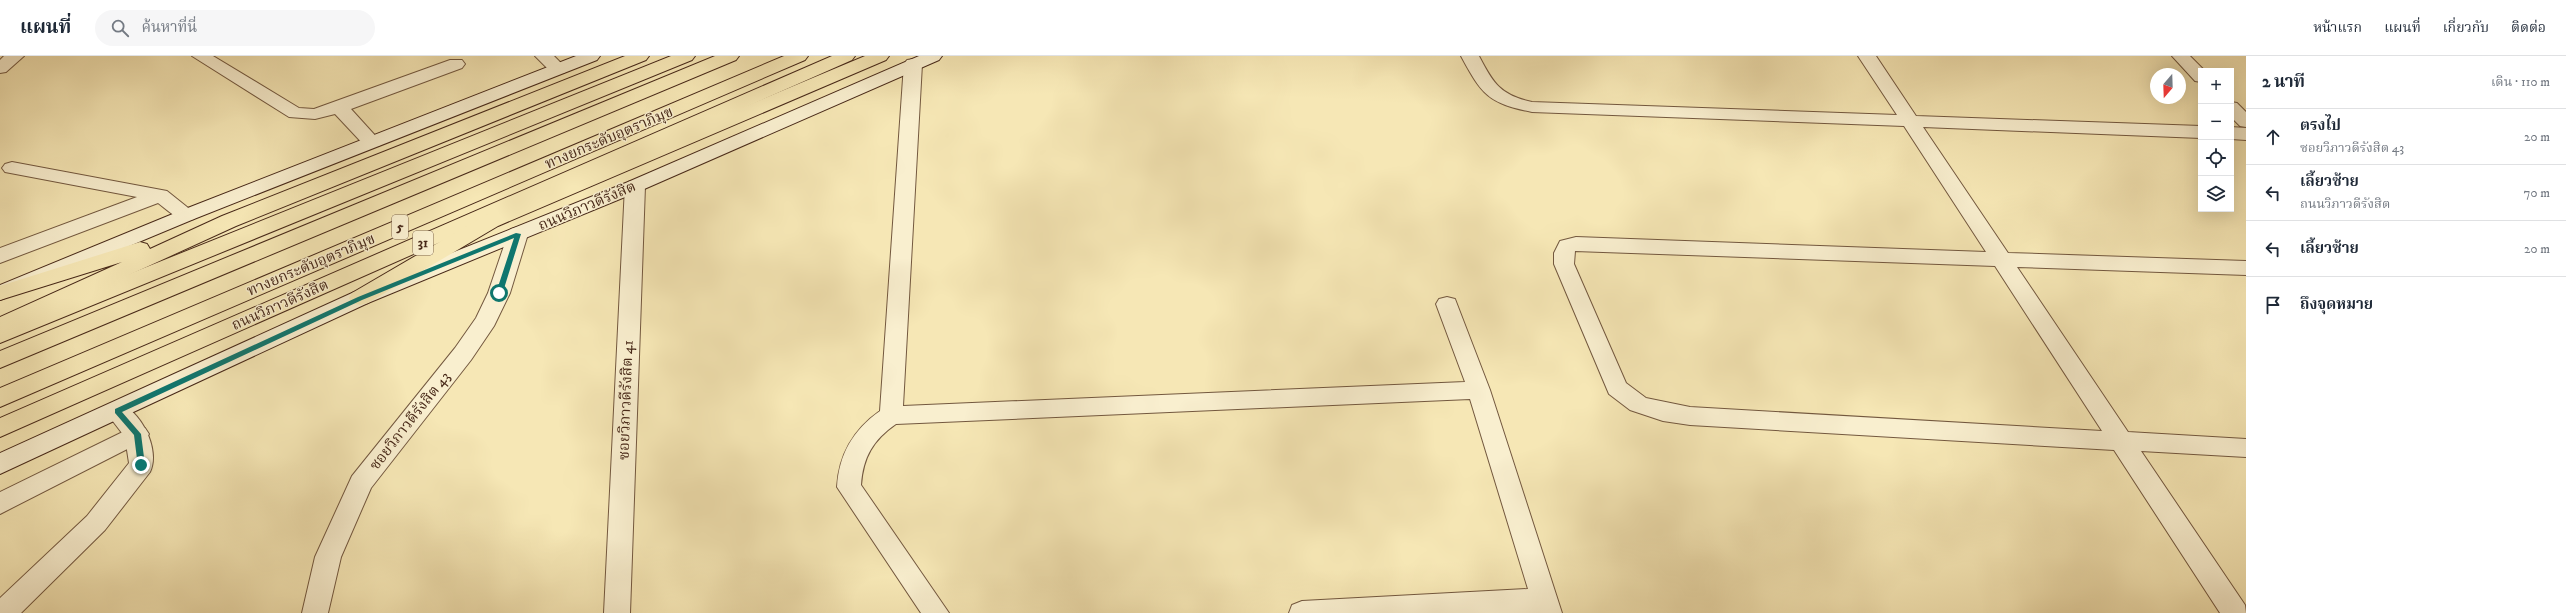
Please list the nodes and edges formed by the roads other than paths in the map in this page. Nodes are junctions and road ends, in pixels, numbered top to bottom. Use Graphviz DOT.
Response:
graph roads {
  1 [pos="15,56"];
  2 [pos="201,56"];
  3 [pos="544,56"];
  4 [pos="591,56"];
  5 [pos="640,56"];
  6 [pos="686,56"];
  7 [pos="730,56"];
  8 [pos="799,56"];
  9 [pos="846,56"];
  10 [pos="880,56"];
  11 [pos="933,56"];
  12 [pos="1470,56"];
  13 [pos="1867,56"];
  14 [pos="2180,56"];
  15 [pos="456,64"];
  16 [pos="914,64"];
  17 [pos="0,68"];
  18 [pos="558,69"];
  19 [pos="2198,74"];
  20 [pos="339,107"];
  21 [pos="2234,110"];
  22 [pos="2246,122"];
  23 [pos="1911,123"];
  24 [pos="2198,132"];
  25 [pos="2234,133"];
  26 [pos="2246,134"];
  27 [pos="372,142"];
  28 [pos="12,168"];
  29 [pos="634,186"];
  30 [pos="160,195"];
  31 [pos="187,215"];
  32 [pos="229,221"];
  33 [pos="518,234"];
  34 [pos="0,256"];
  35 [pos="2000,258"];
  36 [pos="2246,268"];
  37 [pos="0,293"];
  38 [pos="360,298"];
  39 [pos="1447,304"];
  40 [pos="0,326"];
  41 [pos="0,335"];
  42 [pos="0,360"];
  43 [pos="1479,390"];
  44 [pos="0,398"];
  45 [pos="117,411"];
  46 [pos="891,415"];
  47 [pos="0,428"];
  48 [pos="137,434"];
  49 [pos="2122,442"];
  50 [pos="2246,448"];
  51 [pos="0,464"];
  52 [pos="0,504"];
  53 [pos="1547,606"];
  54 [pos="3,613"];
  55 [pos="315,613"];
  56 [pos="617,613"];
  57 [pos="936,613"];
  58 [pos="1302,613"];
  59 [pos="2236,613"];
  1 -- 17 [label="street"];
  2 -- 20 [label="street"];
  3 -- 18 [label="street"];
  4 -- 18 [label="street"];
  5 -- 32 [label="highway"];
  6 -- 41 [label="highway"];
  7 -- 42 [label="highway, ทางยกระดับอุตราภิมุข / 5"];
  8 -- 44 [label="highway, ทางยกระดับอุตราภิมุข / 5"];
  9 -- 47 [label="highway, ถนนวิภาวดีรังสิต / 31"];
  10 -- 38 [label="highway, 31"];
  11 -- 16 [label="street, ถนนวิภาวดีรังสิต / 31"];
  12 -- 23 [label="street"];
  13 -- 23 [label="street"];
  14 -- 19 [label="street"];
  15 -- 20 [label="street"];
  16 -- 29 [label="street, ถนนวิภาวดีรังสิต / 31"];
  16 -- 46 [label="street"];
  18 -- 27 [label="street"];
  20 -- 27 [label="street"];
  21 -- 22 [label="street"];
  23 -- 24 [label="street"];
  23 -- 35 [label="street"];
  25 -- 26 [label="street"];
  27 -- 31 [label="street"];
  28 -- 30 [label="street"];
  29 -- 33 [label="street, ถนนวิภาวดีรังสิต / 31"];
  29 -- 56 [label="street, ซอยวิภาวดีรังสิต 41"];
  30 -- 31 [label="street"];
  30 -- 34 [label="street"];
  31 -- 37 [label="street"];
  32 -- 37 [label="highway"];
  32 -- 40 [label="highway"];
  33 -- 38 [label="street, ถนนวิภาวดีรังสิต / 31"];
  33 -- 55 [label="street, ซอยวิภาวดีรังสิต 43"];
  35 -- 36 [label="street"];
  35 -- 49 [label="street"];
  35 -- 49 [label="street"];
  38 -- 45 [label="street, ถนนวิภาวดีรังสิต / 31"];
  39 -- 43 [label="street"];
  43 -- 46 [label="street"];
  43 -- 53 [label="street"];
  45 -- 48 [label="street"];
  45 -- 51 [label="street, ถนนวิภาวดีรังสิต / 31"];
  46 -- 57 [label="street"];
  48 -- 52 [label="street"];
  48 -- 54 [label="street"];
  49 -- 50 [label="street"];
  49 -- 59 [label="street"];
  53 -- 58 [label="street"];
}
